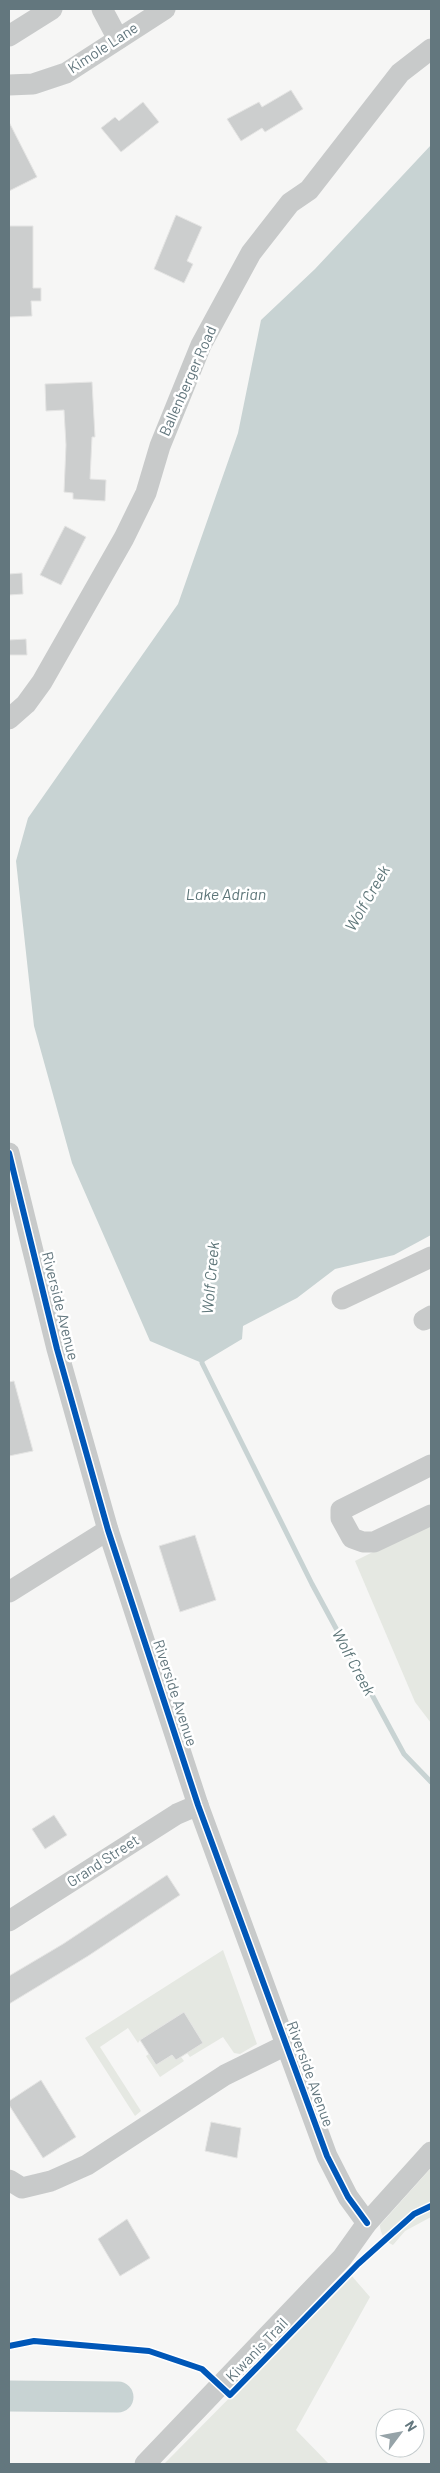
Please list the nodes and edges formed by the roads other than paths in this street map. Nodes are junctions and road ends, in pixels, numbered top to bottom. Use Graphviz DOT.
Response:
graph roads {
  1 [pos="52,9"];
  2 [pos="102,9"];
  3 [pos="165,9"];
  4 [pos="9,36"];
  5 [pos="118,39"];
  6 [pos="431,49"];
  7 [pos="9,85"];
  8 [pos="9,720"];
  9 [pos="9,1153"];
  10 [pos="431,1257"];
  11 [pos="342,1299"];
  12 [pos="431,1465"];
  13 [pos="431,1515"];
  14 [pos="108,1530"];
  15 [pos="9,1592"];
  16 [pos="198,1805"];
  17 [pos="9,1921"];
  18 [pos="286,2045"];
  19 [pos="431,2152"];
  20 [pos="9,2180"];
  21 [pos="367,2223"];
  22 [pos="152,2457"];
  1 -- 4 [label="street"];
  2 -- 5 [label="street"];
  3 -- 5 [label="street, Kimole Lane"];
  5 -- 7 [label="street, Kimole Lane"];
  6 -- 8 [label="street, Ballenberger Road"];
  9 -- 14 [label="street, Riverside Avenue"];
  10 -- 11 [label="street"];
  12 -- 13 [label="street"];
  14 -- 15 [label="street"];
  14 -- 16 [label="street, Riverside Avenue"];
  16 -- 17 [label="street, Grand Street"];
  16 -- 18 [label="street, Riverside Avenue"];
  18 -- 20 [label="street"];
  18 -- 21 [label="street, Riverside Avenue"];
  19 -- 21 [label="street"];
  21 -- 22 [label="street"];
}
